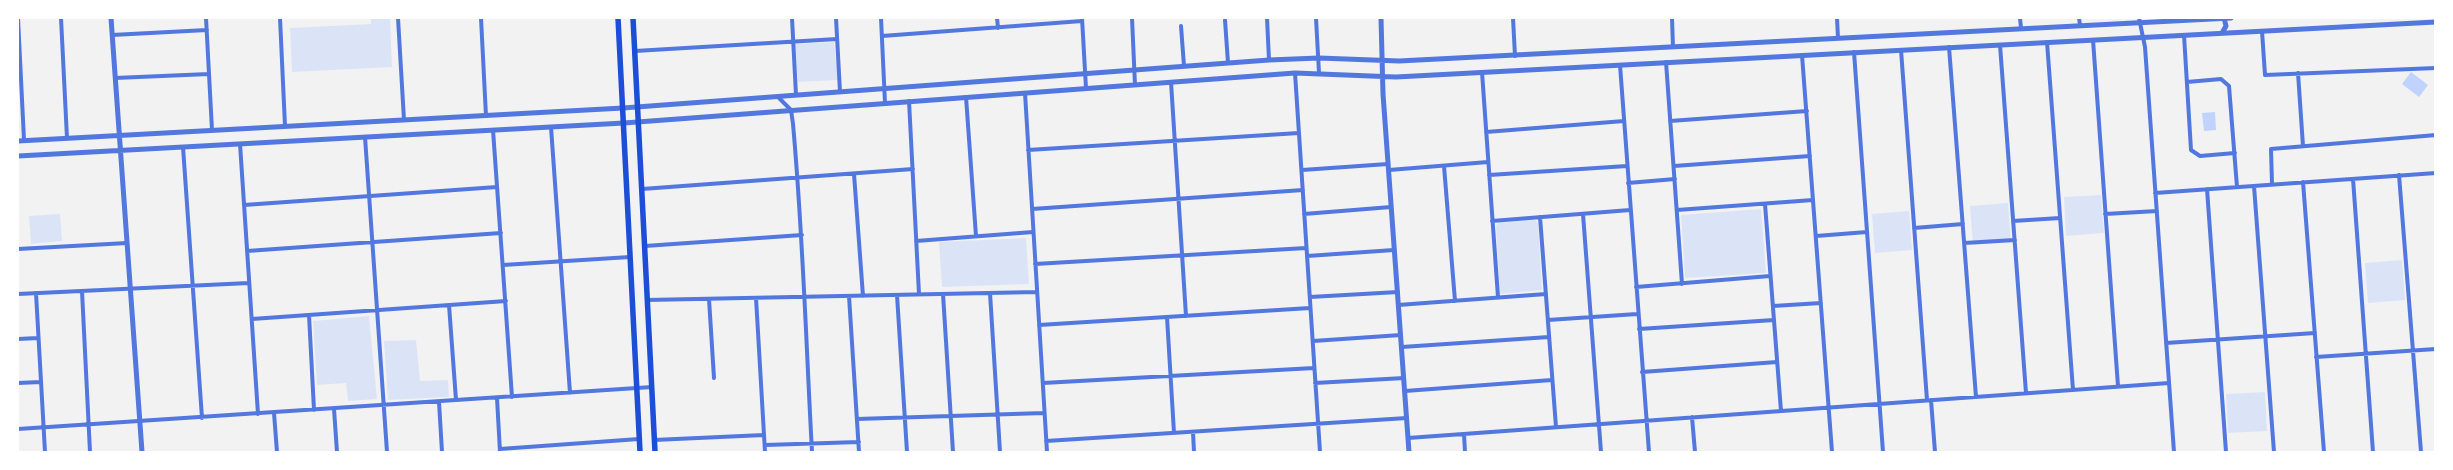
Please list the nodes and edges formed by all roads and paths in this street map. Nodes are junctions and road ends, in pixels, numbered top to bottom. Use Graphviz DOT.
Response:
graph roads {
  1 [pos="18,18"];
  2 [pos="61,18"];
  3 [pos="111,18"];
  4 [pos="206,18"];
  5 [pos="280,18"];
  6 [pos="398,18"];
  7 [pos="480,18"];
  8 [pos="618,18"];
  9 [pos="633,18"];
  10 [pos="792,18"];
  11 [pos="836,18"];
  12 [pos="881,18"];
  13 [pos="997,18"];
  14 [pos="1040,18"];
  15 [pos="1132,18"];
  16 [pos="1267,18"];
  17 [pos="1316,18"];
  18 [pos="1381,18"];
  19 [pos="1513,18"];
  20 [pos="1672,18"];
  21 [pos="1837,18"];
  22 [pos="2020,18"];
  23 [pos="2079,18"];
  24 [pos="2197,18"];
  25 [pos="2224,18"];
  26 [pos="2231,18"];
  27 [pos="1082,19"];
  28 [pos="1225,20"];
  29 [pos="2140,20"];
  30 [pos="2436,22"];
  31 [pos="1041,25"];
  32 [pos="2080,25"];
  33 [pos="1181,26"];
  34 [pos="998,28"];
  35 [pos="2020,28"];
  36 [pos="207,30"];
  37 [pos="2262,31"];
  38 [pos="2222,33"];
  39 [pos="112,35"];
  40 [pos="2184,35"];
  41 [pos="882,36"];
  42 [pos="1838,38"];
  43 [pos="2144,38"];
  44 [pos="837,39"];
  45 [pos="2092,40"];
  46 [pos="794,42"];
  47 [pos="2047,42"];
  48 [pos="2000,44"];
  49 [pos="1674,47"];
  50 [pos="1949,47"];
  51 [pos="1901,50"];
  52 [pos="635,51"];
  53 [pos="1854,52"];
  54 [pos="1802,55"];
  55 [pos="1515,56"];
  56 [pos="1319,58"];
  57 [pos="1269,60"];
  58 [pos="1383,61"];
  59 [pos="1666,62"];
  60 [pos="1228,63"];
  61 [pos="1620,65"];
  62 [pos="1184,66"];
  63 [pos="2436,68"];
  64 [pos="1134,70"];
  65 [pos="1482,72"];
  66 [pos="1295,73"];
  67 [pos="1319,73"];
  68 [pos="2298,73"];
  69 [pos="209,74"];
  70 [pos="1085,74"];
  71 [pos="116,78"];
  72 [pos="1383,78"];
  73 [pos="1171,82"];
  74 [pos="2187,82"];
  75 [pos="1135,85"];
  76 [pos="885,88"];
  77 [pos="1086,88"];
  78 [pos="840,92"];
  79 [pos="1025,93"];
  80 [pos="796,95"];
  81 [pos="778,97"];
  82 [pos="966,97"];
  83 [pos="909,101"];
  84 [pos="886,103"];
  85 [pos="638,107"];
  86 [pos="623,108"];
  87 [pos="791,110"];
  88 [pos="1807,111"];
  89 [pos="486,116"];
  90 [pos="404,120"];
  91 [pos="1624,121"];
  92 [pos="1670,121"];
  93 [pos="639,122"];
  94 [pos="624,123"];
  95 [pos="285,126"];
  96 [pos="551,127"];
  97 [pos="212,130"];
  98 [pos="493,130"];
  99 [pos="1486,132"];
  100 [pos="1299,133"];
  101 [pos="120,135"];
  102 [pos="2436,135"];
  103 [pos="365,137"];
  104 [pos="67,138"];
  105 [pos="24,140"];
  106 [pos="18,141"];
  107 [pos="1175,141"];
  108 [pos="240,144"];
  109 [pos="2303,146"];
  110 [pos="183,147"];
  111 [pos="121,150"];
  112 [pos="1028,150"];
  113 [pos="2234,153"];
  114 [pos="18,156"];
  115 [pos="1810,156"];
  116 [pos="1488,162"];
  117 [pos="1444,166"];
  118 [pos="1627,166"];
  119 [pos="1674,166"];
  120 [pos="1388,167"];
  121 [pos="913,169"];
  122 [pos="1302,170"];
  123 [pos="2436,173"];
  124 [pos="854,174"];
  125 [pos="1489,175"];
  126 [pos="2399,175"];
  127 [pos="798,178"];
  128 [pos="1675,179"];
  129 [pos="2353,179"];
  130 [pos="2303,182"];
  131 [pos="1628,183"];
  132 [pos="2272,184"];
  133 [pos="2254,186"];
  134 [pos="497,187"];
  135 [pos="2237,187"];
  136 [pos="642,189"];
  137 [pos="2207,189"];
  138 [pos="1303,190"];
  139 [pos="2155,193"];
  140 [pos="369,196"];
  141 [pos="1178,198"];
  142 [pos="1813,200"];
  143 [pos="1764,204"];
  144 [pos="244,205"];
  145 [pos="1391,207"];
  146 [pos="1032,209"];
  147 [pos="1630,210"];
  148 [pos="1677,210"];
  149 [pos="2157,211"];
  150 [pos="1304,214"];
  151 [pos="1583,214"];
  152 [pos="2106,214"];
  153 [pos="1540,217"];
  154 [pos="2060,218"];
  155 [pos="1492,221"];
  156 [pos="2013,221"];
  157 [pos="1963,224"];
  158 [pos="1914,228"];
  159 [pos="1033,232"];
  160 [pos="1867,232"];
  161 [pos="501,233"];
  162 [pos="802,235"];
  163 [pos="976,236"];
  164 [pos="1816,236"];
  165 [pos="2015,240"];
  166 [pos="916,241"];
  167 [pos="372,242"];
  168 [pos="127,243"];
  169 [pos="1964,244"];
  170 [pos="645,246"];
  171 [pos="1306,248"];
  172 [pos="18,249"];
  173 [pos="1394,250"];
  174 [pos="247,251"];
  175 [pos="1182,255"];
  176 [pos="1307,256"];
  177 [pos="630,257"];
  178 [pos="561,262"];
  179 [pos="1035,264"];
  180 [pos="503,266"];
  181 [pos="1770,276"];
  182 [pos="249,283"];
  183 [pos="1682,284"];
  184 [pos="193,286"];
  185 [pos="1636,287"];
  186 [pos="130,288"];
  187 [pos="82,291"];
  188 [pos="1037,292"];
  189 [pos="1398,292"];
  190 [pos="36,293"];
  191 [pos="990,293"];
  192 [pos="18,294"];
  193 [pos="919,294"];
  194 [pos="943,294"];
  195 [pos="1546,294"];
  196 [pos="897,295"];
  197 [pos="849,296"];
  198 [pos="862,296"];
  199 [pos="805,297"];
  200 [pos="1310,297"];
  201 [pos="1498,297"];
  202 [pos="756,298"];
  203 [pos="709,299"];
  204 [pos="647,300"];
  205 [pos="506,301"];
  206 [pos="1455,301"];
  207 [pos="1821,303"];
  208 [pos="449,305"];
  209 [pos="1398,305"];
  210 [pos="1773,306"];
  211 [pos="1310,308"];
  212 [pos="377,310"];
  213 [pos="1638,314"];
  214 [pos="308,315"];
  215 [pos="1186,316"];
  216 [pos="1167,317"];
  217 [pos="1592,317"];
  218 [pos="252,319"];
  219 [pos="1548,320"];
  220 [pos="1774,320"];
  221 [pos="1039,325"];
  222 [pos="1639,329"];
  223 [pos="2315,333"];
  224 [pos="1401,335"];
  225 [pos="2265,336"];
  226 [pos="1549,337"];
  227 [pos="38,338"];
  228 [pos="18,339"];
  229 [pos="2218,340"];
  230 [pos="1312,341"];
  231 [pos="2166,343"];
  232 [pos="1402,348"];
  233 [pos="2436,349"];
  234 [pos="2413,350"];
  235 [pos="2366,353"];
  236 [pos="2316,357"];
  237 [pos="1777,362"];
  238 [pos="1314,368"];
  239 [pos="1642,372"];
  240 [pos="1170,376"];
  241 [pos="714,378"];
  242 [pos="1404,378"];
  243 [pos="1552,380"];
  244 [pos="41,382"];
  245 [pos="18,383"];
  246 [pos="1042,383"];
  247 [pos="1315,383"];
  248 [pos="2169,383"];
  249 [pos="2118,386"];
  250 [pos="652,387"];
  251 [pos="637,388"];
  252 [pos="2073,390"];
  253 [pos="1405,391"];
  254 [pos="570,393"];
  255 [pos="2026,393"];
  256 [pos="512,397"];
  257 [pos="1976,397"];
  258 [pos="497,398"];
  259 [pos="456,400"];
  260 [pos="1929,400"];
  261 [pos="439,402"];
  262 [pos="1879,404"];
  263 [pos="384,406"];
  264 [pos="1828,408"];
  265 [pos="334,409"];
  266 [pos="314,410"];
  267 [pos="1781,411"];
  268 [pos="274,413"];
  269 [pos="1044,413"];
  270 [pos="258,414"];
  271 [pos="998,414"];
  272 [pos="951,416"];
  273 [pos="904,417"];
  274 [pos="202,418"];
  275 [pos="1407,418"];
  276 [pos="1692,418"];
  277 [pos="857,419"];
  278 [pos="1645,421"];
  279 [pos="140,423"];
  280 [pos="1318,424"];
  281 [pos="1599,424"];
  282 [pos="89,425"];
  283 [pos="1556,427"];
  284 [pos="43,428"];
  285 [pos="18,429"];
  286 [pos="1193,432"];
  287 [pos="1174,433"];
  288 [pos="1464,434"];
  289 [pos="764,436"];
  290 [pos="1408,438"];
  291 [pos="639,439"];
  292 [pos="654,440"];
  293 [pos="1046,441"];
  294 [pos="859,442"];
  295 [pos="812,444"];
  296 [pos="765,445"];
  297 [pos="500,451"];
  298 [pos="44,452"];
  299 [pos="90,452"];
  300 [pos="142,452"];
  301 [pos="277,452"];
  302 [pos="337,452"];
  303 [pos="387,452"];
  304 [pos="442,452"];
  305 [pos="640,452"];
  306 [pos="655,452"];
  307 [pos="765,452"];
  308 [pos="812,452"];
  309 [pos="859,452"];
  310 [pos="907,452"];
  311 [pos="953,452"];
  312 [pos="1000,452"];
  313 [pos="1047,452"];
  314 [pos="1194,452"];
  315 [pos="1320,452"];
  316 [pos="1409,452"];
  317 [pos="1465,452"];
  318 [pos="1601,452"];
  319 [pos="1649,452"];
  320 [pos="1695,452"];
  321 [pos="1832,452"];
  322 [pos="1883,452"];
  323 [pos="1935,452"];
  324 [pos="2174,452"];
  325 [pos="2226,452"];
  326 [pos="2274,452"];
  327 [pos="2324,452"];
  328 [pos="2373,452"];
  329 [pos="2421,452"];
  1 -- 105 [label="street"];
  2 -- 104 [label="street"];
  3 -- 39 [label="street"];
  4 -- 36 [label="street"];
  5 -- 95 [label="street"];
  6 -- 90 [label="street"];
  7 -- 89 [label="street"];
  8 -- 86 [label="main road"];
  9 -- 52 [label="main road"];
  10 -- 46 [label="street"];
  11 -- 44 [label="street"];
  12 -- 41 [label="street"];
  13 -- 34 [label="street"];
  14 -- 31 [label="street"];
  15 -- 64 [label="street"];
  16 -- 57 [label="street"];
  17 -- 56 [label="street"];
  18 -- 58 [label="street"];
  19 -- 55 [label="street"];
  20 -- 49 [label="street"];
  21 -- 42 [label="street"];
  22 -- 35 [label="street"];
  23 -- 32 [label="street"];
  24 -- 25 [label="street"];
  24 -- 29 [label="street"];
  25 -- 26 [label="street"];
  25 -- 38 [label="street"];
  27 -- 31 [label="street"];
  27 -- 70 [label="street"];
  28 -- 60 [label="street"];
  29 -- 32 [label="street"];
  29 -- 43 [label="street"];
  30 -- 37 [label="street"];
  31 -- 34 [label="street"];
  32 -- 35 [label="street"];
  33 -- 62 [label="street"];
  34 -- 41 [label="street"];
  35 -- 42 [label="street"];
  36 -- 39 [label="street"];
  36 -- 69 [label="street"];
  37 -- 38 [label="street"];
  37 -- 68 [label="street"];
  38 -- 40 [label="street"];
  39 -- 71 [label="street"];
  40 -- 43 [label="street"];
  40 -- 74 [label="street"];
  41 -- 76 [label="street"];
  42 -- 49 [label="street"];
  43 -- 45 [label="street"];
  43 -- 139 [label="street"];
  44 -- 46 [label="street"];
  44 -- 78 [label="street"];
  45 -- 47 [label="street"];
  45 -- 152 [label="street"];
  46 -- 52 [label="street"];
  46 -- 80 [label="street"];
  47 -- 48 [label="street"];
  47 -- 154 [label="street"];
  48 -- 50 [label="street"];
  48 -- 156 [label="street"];
  49 -- 55 [label="street"];
  50 -- 51 [label="street"];
  50 -- 157 [label="street"];
  51 -- 53 [label="street"];
  51 -- 158 [label="street"];
  52 -- 85 [label="main road"];
  53 -- 54 [label="street"];
  53 -- 160 [label="street"];
  54 -- 59 [label="street"];
  54 -- 88 [label="street"];
  55 -- 58 [label="street"];
  56 -- 57 [label="street"];
  56 -- 58 [label="street"];
  56 -- 67 [label="street"];
  57 -- 60 [label="street"];
  58 -- 72 [label="street"];
  59 -- 61 [label="street"];
  59 -- 92 [label="street"];
  60 -- 62 [label="street"];
  61 -- 65 [label="street"];
  61 -- 91 [label="street"];
  62 -- 64 [label="street"];
  63 -- 68 [label="street"];
  64 -- 70 [label="street"];
  64 -- 75 [label="street"];
  65 -- 72 [label="street"];
  65 -- 99 [label="street"];
  66 -- 67 [label="street"];
  66 -- 73 [label="street"];
  66 -- 100 [label="street"];
  67 -- 72 [label="street"];
  68 -- 109 [label="street"];
  69 -- 71 [label="street"];
  69 -- 97 [label="street"];
  70 -- 76 [label="street"];
  70 -- 77 [label="street"];
  71 -- 101 [label="street"];
  72 -- 120 [label="street"];
  73 -- 75 [label="street"];
  73 -- 107 [label="street"];
  74 -- 113 [label="street"];
  74 -- 113 [label="street"];
  75 -- 77 [label="street"];
  76 -- 78 [label="street"];
  76 -- 84 [label="street"];
  77 -- 79 [label="street"];
  78 -- 80 [label="street"];
  79 -- 82 [label="street"];
  79 -- 112 [label="street"];
  80 -- 81 [label="street"];
  81 -- 85 [label="street"];
  81 -- 87 [label="street"];
  82 -- 83 [label="street"];
  82 -- 163 [label="street"];
  83 -- 84 [label="street"];
  83 -- 121 [label="street"];
  84 -- 87 [label="street"];
  85 -- 86 [label="street"];
  85 -- 93 [label="main road"];
  86 -- 89 [label="street"];
  86 -- 94 [label="main road"];
  87 -- 93 [label="street"];
  87 -- 127 [label="street"];
  88 -- 92 [label="street"];
  88 -- 115 [label="street"];
  89 -- 90 [label="street"];
  90 -- 95 [label="street"];
  91 -- 99 [label="street"];
  91 -- 118 [label="street"];
  92 -- 119 [label="street"];
  93 -- 94 [label="street"];
  93 -- 136 [label="main road"];
  94 -- 96 [label="street"];
  94 -- 177 [label="main road"];
  95 -- 97 [label="street"];
  96 -- 98 [label="street"];
  96 -- 178 [label="street"];
  97 -- 101 [label="street"];
  98 -- 103 [label="street"];
  98 -- 134 [label="street"];
  99 -- 116 [label="street"];
  100 -- 107 [label="street"];
  100 -- 122 [label="street"];
  101 -- 104 [label="street"];
  101 -- 111 [label="street"];
  102 -- 109 [label="street"];
  103 -- 108 [label="street"];
  103 -- 140 [label="street"];
  104 -- 105 [label="street"];
  105 -- 106 [label="street"];
  107 -- 112 [label="street"];
  107 -- 141 [label="street"];
  108 -- 110 [label="street"];
  108 -- 144 [label="street"];
  109 -- 132 [label="street"];
  110 -- 111 [label="street"];
  110 -- 184 [label="street"];
  111 -- 114 [label="street"];
  111 -- 168 [label="street"];
  112 -- 146 [label="street"];
  113 -- 135 [label="street"];
  115 -- 119 [label="street"];
  115 -- 142 [label="street"];
  116 -- 117 [label="street"];
  116 -- 125 [label="street"];
  117 -- 120 [label="street"];
  117 -- 206 [label="street"];
  118 -- 125 [label="street"];
  118 -- 131 [label="street"];
  119 -- 128 [label="street"];
  120 -- 122 [label="street"];
  120 -- 145 [label="street"];
  121 -- 124 [label="street"];
  121 -- 166 [label="street"];
  122 -- 138 [label="street"];
  123 -- 126 [label="street"];
  124 -- 127 [label="street"];
  124 -- 198 [label="street"];
  125 -- 155 [label="street"];
  126 -- 129 [label="street"];
  126 -- 234 [label="street"];
  127 -- 136 [label="street"];
  127 -- 162 [label="street"];
  128 -- 131 [label="street"];
  128 -- 148 [label="street"];
  129 -- 130 [label="street"];
  129 -- 235 [label="street"];
  130 -- 132 [label="street"];
  130 -- 223 [label="street"];
  131 -- 147 [label="street"];
  132 -- 133 [label="street"];
  133 -- 135 [label="street"];
  133 -- 225 [label="street"];
  134 -- 140 [label="street"];
  134 -- 161 [label="street"];
  135 -- 137 [label="street"];
  136 -- 170 [label="main road"];
  137 -- 139 [label="street"];
  137 -- 229 [label="street"];
  138 -- 141 [label="street"];
  138 -- 150 [label="street"];
  139 -- 149 [label="street"];
  140 -- 144 [label="street"];
  140 -- 167 [label="street"];
  141 -- 146 [label="street"];
  141 -- 175 [label="street"];
  142 -- 143 [label="street"];
  142 -- 164 [label="street"];
  143 -- 148 [label="street"];
  143 -- 181 [label="street"];
  144 -- 174 [label="street"];
  145 -- 150 [label="street"];
  145 -- 173 [label="street"];
  146 -- 159 [label="street"];
  147 -- 151 [label="street"];
  147 -- 185 [label="street"];
  148 -- 183 [label="street"];
  149 -- 152 [label="street"];
  149 -- 231 [label="street"];
  150 -- 171 [label="street"];
  151 -- 153 [label="street"];
  151 -- 217 [label="street"];
  152 -- 249 [label="street"];
  153 -- 155 [label="street"];
  153 -- 195 [label="street"];
  154 -- 156 [label="street"];
  154 -- 252 [label="street"];
  155 -- 201 [label="street"];
  156 -- 165 [label="street"];
  157 -- 158 [label="street"];
  157 -- 169 [label="street"];
  158 -- 260 [label="street"];
  159 -- 163 [label="street"];
  159 -- 179 [label="street"];
  160 -- 164 [label="street"];
  160 -- 262 [label="street"];
  161 -- 167 [label="street"];
  161 -- 180 [label="street"];
  162 -- 170 [label="street"];
  162 -- 199 [label="street"];
  163 -- 166 [label="street"];
  164 -- 207 [label="street"];
  165 -- 169 [label="street"];
  165 -- 255 [label="street"];
  166 -- 193 [label="street"];
  167 -- 174 [label="street"];
  167 -- 212 [label="street"];
  168 -- 172 [label="street"];
  168 -- 186 [label="street"];
  169 -- 257 [label="street"];
  170 -- 204 [label="main road"];
  171 -- 175 [label="street"];
  171 -- 176 [label="street"];
  173 -- 176 [label="street"];
  173 -- 189 [label="street"];
  174 -- 182 [label="street"];
  175 -- 179 [label="street"];
  175 -- 215 [label="street"];
  176 -- 200 [label="street"];
  177 -- 178 [label="street"];
  177 -- 251 [label="main road"];
  178 -- 180 [label="street"];
  178 -- 254 [label="street"];
  179 -- 188 [label="street"];
  180 -- 205 [label="street"];
  181 -- 183 [label="street"];
  181 -- 210 [label="street"];
  182 -- 184 [label="street"];
  182 -- 218 [label="street"];
  183 -- 185 [label="street"];
  184 -- 186 [label="street"];
  184 -- 274 [label="street"];
  185 -- 213 [label="street"];
  186 -- 187 [label="street"];
  186 -- 279 [label="street"];
  187 -- 190 [label="street"];
  187 -- 282 [label="street"];
  188 -- 191 [label="street"];
  188 -- 221 [label="street"];
  189 -- 200 [label="street"];
  189 -- 209 [label="street"];
  190 -- 192 [label="street"];
  190 -- 227 [label="street"];
  191 -- 194 [label="street"];
  191 -- 271 [label="street"];
  193 -- 194 [label="street"];
  193 -- 196 [label="street"];
  194 -- 272 [label="street"];
  195 -- 201 [label="street"];
  195 -- 219 [label="street"];
  196 -- 198 [label="street"];
  196 -- 273 [label="street"];
  197 -- 198 [label="street"];
  197 -- 199 [label="street"];
  197 -- 277 [label="street"];
  199 -- 202 [label="street"];
  199 -- 295 [label="street"];
  200 -- 211 [label="street"];
  201 -- 206 [label="street"];
  202 -- 203 [label="street"];
  202 -- 289 [label="street"];
  203 -- 204 [label="street"];
  203 -- 241 [label="street"];
  204 -- 250 [label="main road"];
  205 -- 208 [label="street"];
  205 -- 256 [label="street"];
  206 -- 209 [label="street"];
  207 -- 210 [label="street"];
  207 -- 264 [label="street"];
  208 -- 212 [label="street"];
  208 -- 259 [label="street"];
  209 -- 224 [label="street"];
  210 -- 220 [label="street"];
  211 -- 215 [label="street"];
  211 -- 230 [label="street"];
  212 -- 214 [label="street"];
  212 -- 263 [label="street"];
  213 -- 217 [label="street"];
  213 -- 222 [label="street"];
  214 -- 218 [label="street"];
  214 -- 266 [label="street"];
  215 -- 216 [label="street"];
  216 -- 221 [label="street"];
  216 -- 240 [label="street"];
  217 -- 219 [label="street"];
  217 -- 281 [label="street"];
  218 -- 270 [label="street"];
  219 -- 226 [label="street"];
  220 -- 222 [label="street"];
  220 -- 237 [label="street"];
  221 -- 246 [label="street"];
  222 -- 239 [label="street"];
  223 -- 225 [label="street"];
  223 -- 236 [label="street"];
  224 -- 230 [label="street"];
  224 -- 232 [label="street"];
  225 -- 229 [label="street"];
  225 -- 326 [label="street"];
  226 -- 232 [label="street"];
  226 -- 243 [label="street"];
  227 -- 228 [label="street"];
  227 -- 244 [label="street"];
  229 -- 231 [label="street"];
  229 -- 325 [label="street"];
  230 -- 238 [label="street"];
  231 -- 248 [label="street"];
  232 -- 242 [label="street"];
  233 -- 234 [label="street"];
  234 -- 235 [label="street"];
  234 -- 329 [label="street"];
  235 -- 236 [label="street"];
  235 -- 328 [label="street"];
  236 -- 327 [label="street"];
  237 -- 239 [label="street"];
  237 -- 267 [label="street"];
  238 -- 240 [label="street"];
  238 -- 247 [label="street"];
  239 -- 278 [label="street"];
  240 -- 246 [label="street"];
  240 -- 287 [label="street"];
  242 -- 247 [label="street"];
  242 -- 253 [label="street"];
  243 -- 253 [label="street"];
  243 -- 283 [label="street"];
  244 -- 245 [label="street"];
  244 -- 284 [label="street"];
  246 -- 269 [label="street"];
  247 -- 280 [label="street"];
  248 -- 249 [label="street"];
  248 -- 324 [label="street"];
  249 -- 252 [label="street"];
  250 -- 251 [label="street"];
  250 -- 292 [label="main road"];
  251 -- 254 [label="street"];
  251 -- 291 [label="main road"];
  252 -- 255 [label="street"];
  253 -- 275 [label="street"];
  254 -- 256 [label="street"];
  255 -- 257 [label="street"];
  256 -- 258 [label="street"];
  257 -- 260 [label="street"];
  258 -- 259 [label="street"];
  258 -- 297 [label="street"];
  259 -- 261 [label="street"];
  260 -- 262 [label="street"];
  260 -- 323 [label="street"];
  261 -- 263 [label="street"];
  261 -- 304 [label="street"];
  262 -- 264 [label="street"];
  262 -- 322 [label="street"];
  263 -- 265 [label="street"];
  263 -- 303 [label="street"];
  264 -- 267 [label="street"];
  264 -- 321 [label="street"];
  265 -- 266 [label="street"];
  265 -- 302 [label="street"];
  266 -- 268 [label="street"];
  267 -- 276 [label="street"];
  268 -- 270 [label="street"];
  268 -- 301 [label="street"];
  269 -- 271 [label="street"];
  269 -- 293 [label="street"];
  270 -- 274 [label="street"];
  271 -- 272 [label="street"];
  271 -- 312 [label="street"];
  272 -- 273 [label="street"];
  272 -- 311 [label="street"];
  273 -- 277 [label="street"];
  273 -- 310 [label="street"];
  274 -- 279 [label="street"];
  275 -- 280 [label="street"];
  275 -- 290 [label="street"];
  276 -- 278 [label="street"];
  276 -- 320 [label="street"];
  277 -- 294 [label="street"];
  278 -- 281 [label="street"];
  278 -- 319 [label="street"];
  279 -- 282 [label="street"];
  279 -- 300 [label="street"];
  280 -- 286 [label="street"];
  280 -- 315 [label="street"];
  281 -- 283 [label="street"];
  281 -- 318 [label="street"];
  282 -- 284 [label="street"];
  282 -- 299 [label="street"];
  283 -- 288 [label="street"];
  284 -- 285 [label="street"];
  284 -- 298 [label="street"];
  286 -- 287 [label="street"];
  286 -- 314 [label="street"];
  287 -- 293 [label="street"];
  288 -- 290 [label="street"];
  288 -- 317 [label="street"];
  289 -- 292 [label="street"];
  289 -- 296 [label="street"];
  290 -- 316 [label="street"];
  291 -- 297 [label="street"];
  291 -- 305 [label="main road"];
  292 -- 306 [label="main road"];
  293 -- 313 [label="street"];
  294 -- 295 [label="street"];
  294 -- 309 [label="street"];
  295 -- 296 [label="street"];
  295 -- 308 [label="street"];
  296 -- 307 [label="street"];
}
